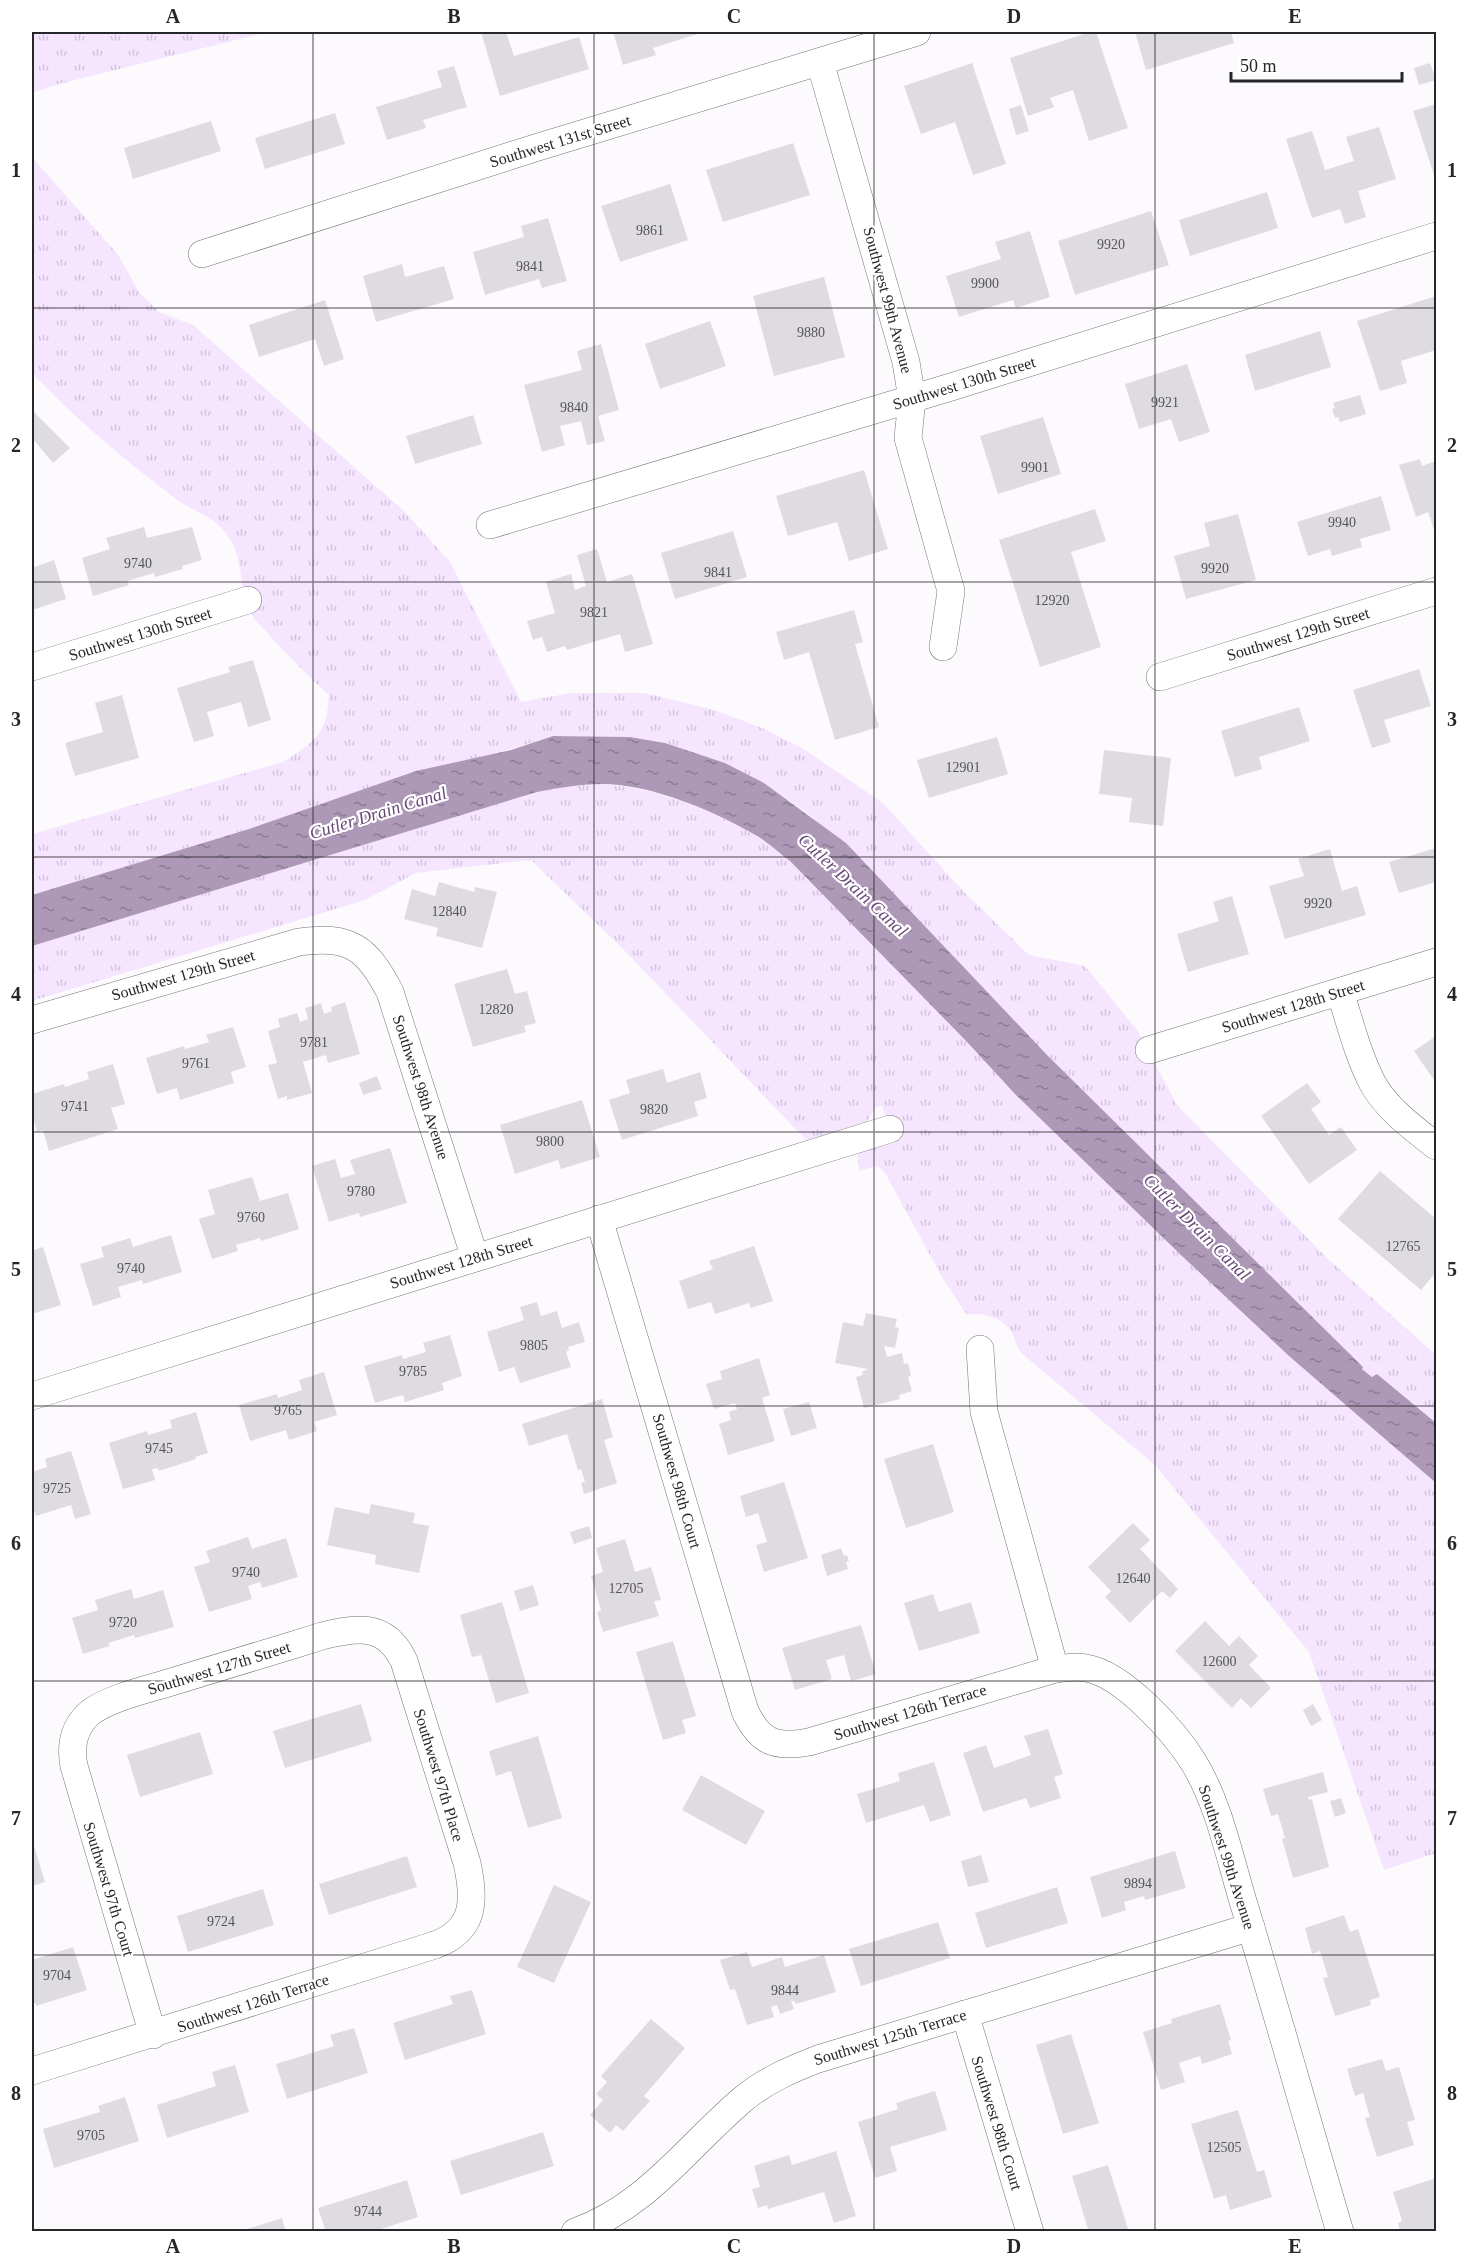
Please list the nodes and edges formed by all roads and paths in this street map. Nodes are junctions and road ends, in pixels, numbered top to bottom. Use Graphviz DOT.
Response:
graph roads {
  1 [pos="917,32"];
  2 [pos="820,62"];
  3 [pos="1437,236"];
  4 [pos="202,254"];
  5 [pos="912,399"];
  6 [pos="490,525"];
  7 [pos="1437,591"];
  8 [pos="248,600"];
  9 [pos="943,647"];
  10 [pos="32,667"];
  11 [pos="1160,677"];
  12 [pos="336,939"];
  13 [pos="1437,962"];
  14 [pos="1340,992"];
  15 [pos="32,1020"];
  16 [pos="1149,1050"];
  17 [pos="890,1129"];
  18 [pos="1437,1146"];
  19 [pos="599,1219"];
  20 [pos="476,1258"];
  21 [pos="980,1349"];
  22 [pos="32,1396"];
  23 [pos="384,1635"];
  24 [pos="1055,1669"];
  25 [pos="764,1739"];
  26 [pos="73,1742"];
  27 [pos="467,1921"];
  28 [pos="1251,1927"];
  29 [pos="965,2014"];
  30 [pos="153,2035"];
  31 [pos="32,2071"];
  32 [pos="575,2232"];
  33 [pos="1030,2232"];
  34 [pos="1340,2232"];
  1 -- 2 [label="street, Southwest 131st Street"];
  2 -- 4 [label="street, Southwest 131st Street"];
  2 -- 5 [label="street, Southwest 99th Avenue"];
  3 -- 5 [label="street, Southwest 130th Street"];
  5 -- 6 [label="street, Southwest 130th Street"];
  5 -- 9 [label="street, Southwest 99th Avenue"];
  7 -- 11 [label="street, Southwest 129th Street"];
  8 -- 10 [label="street, Southwest 130th Street"];
  12 -- 15 [label="street, Southwest 129th Street"];
  12 -- 20 [label="street, Southwest 98th Avenue"];
  13 -- 14 [label="street, Southwest 128th Street"];
  14 -- 16 [label="street, Southwest 128th Street"];
  14 -- 18 [label="street"];
  17 -- 19 [label="street, Southwest 128th Street"];
  19 -- 20 [label="street, Southwest 128th Street"];
  19 -- 25 [label="street, Southwest 98th Court"];
  20 -- 22 [label="street, Southwest 128th Street"];
  21 -- 24 [label="street"];
  23 -- 26 [label="street, Southwest 127th Street"];
  23 -- 27 [label="street, Southwest 97th Place"];
  24 -- 25 [label="street, Southwest 126th Terrace"];
  24 -- 28 [label="street, Southwest 99th Avenue"];
  26 -- 30 [label="street, Southwest 97th Court"];
  27 -- 30 [label="street, Southwest 126th Terrace"];
  28 -- 29 [label="street, Southwest 125th Terrace"];
  28 -- 34 [label="street, Southwest 99th Avenue"];
  29 -- 32 [label="street, Southwest 125th Terrace"];
  29 -- 33 [label="street, Southwest 98th Court"];
  30 -- 31 [label="street, Southwest 126th Terrace"];
}
